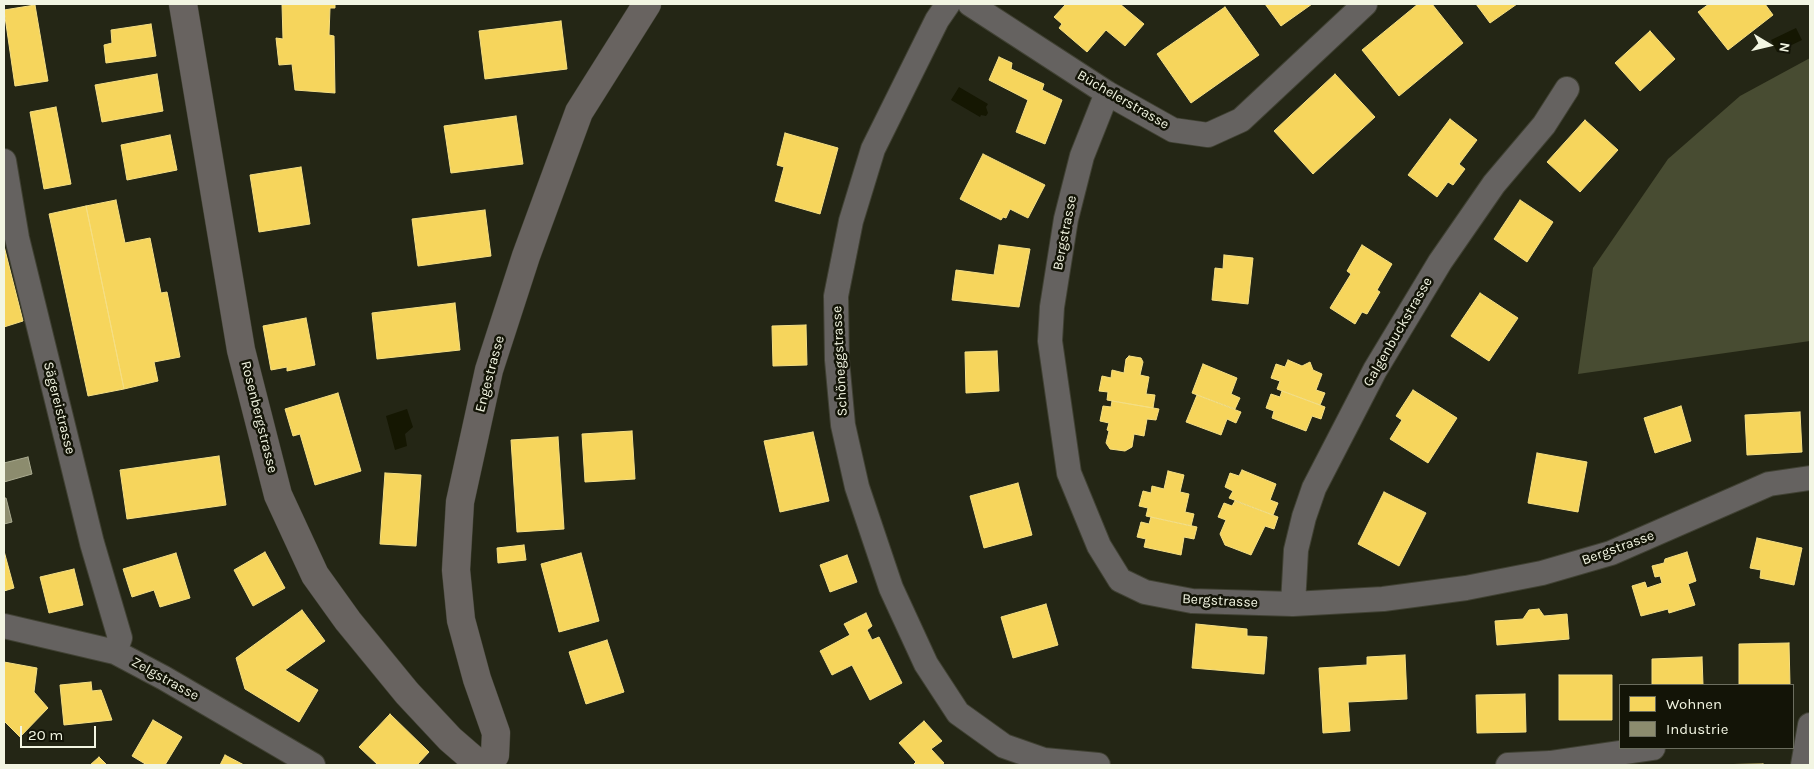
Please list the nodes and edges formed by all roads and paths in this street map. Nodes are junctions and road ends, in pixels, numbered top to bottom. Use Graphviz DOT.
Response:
graph roads {
  1 [pos="183,4"];
  2 [pos="647,4"];
  3 [pos="948,4"];
  4 [pos="970,4"];
  5 [pos="1365,4"];
  6 [pos="1567,89"];
  7 [pos="1107,94"];
  8 [pos="4,161"];
  9 [pos="1810,478"];
  10 [pos="1293,604"];
  11 [pos="4,626"];
  12 [pos="115,652"];
  13 [pos="1810,726"];
  14 [pos="1646,749"];
  15 [pos="1800,755"];
  16 [pos="313,765"];
  17 [pos="480,765"];
  18 [pos="486,765"];
  19 [pos="1098,765"];
  20 [pos="1508,765"];
  1 -- 17 [label="street, Rosenbergstrasse"];
  2 -- 18 [label="street, Engestrasse"];
  3 -- 19 [label="street, Schöneggstrasse"];
  4 -- 7 [label="street, Büchelerstrasse"];
  5 -- 7 [label="street, Büchelerstrasse"];
  6 -- 10 [label="street, Galgenbuckstrasse"];
  7 -- 10 [label="street, Bergstrasse"];
  8 -- 12 [label="street, Sägereistrasse"];
  9 -- 10 [label="street, Bergstrasse"];
  11 -- 12 [label="street, Zelgstrasse"];
  12 -- 16 [label="street, Zelgstrasse"];
  13 -- 15 [label="street"];
  14 -- 20 [label="street"];
}
